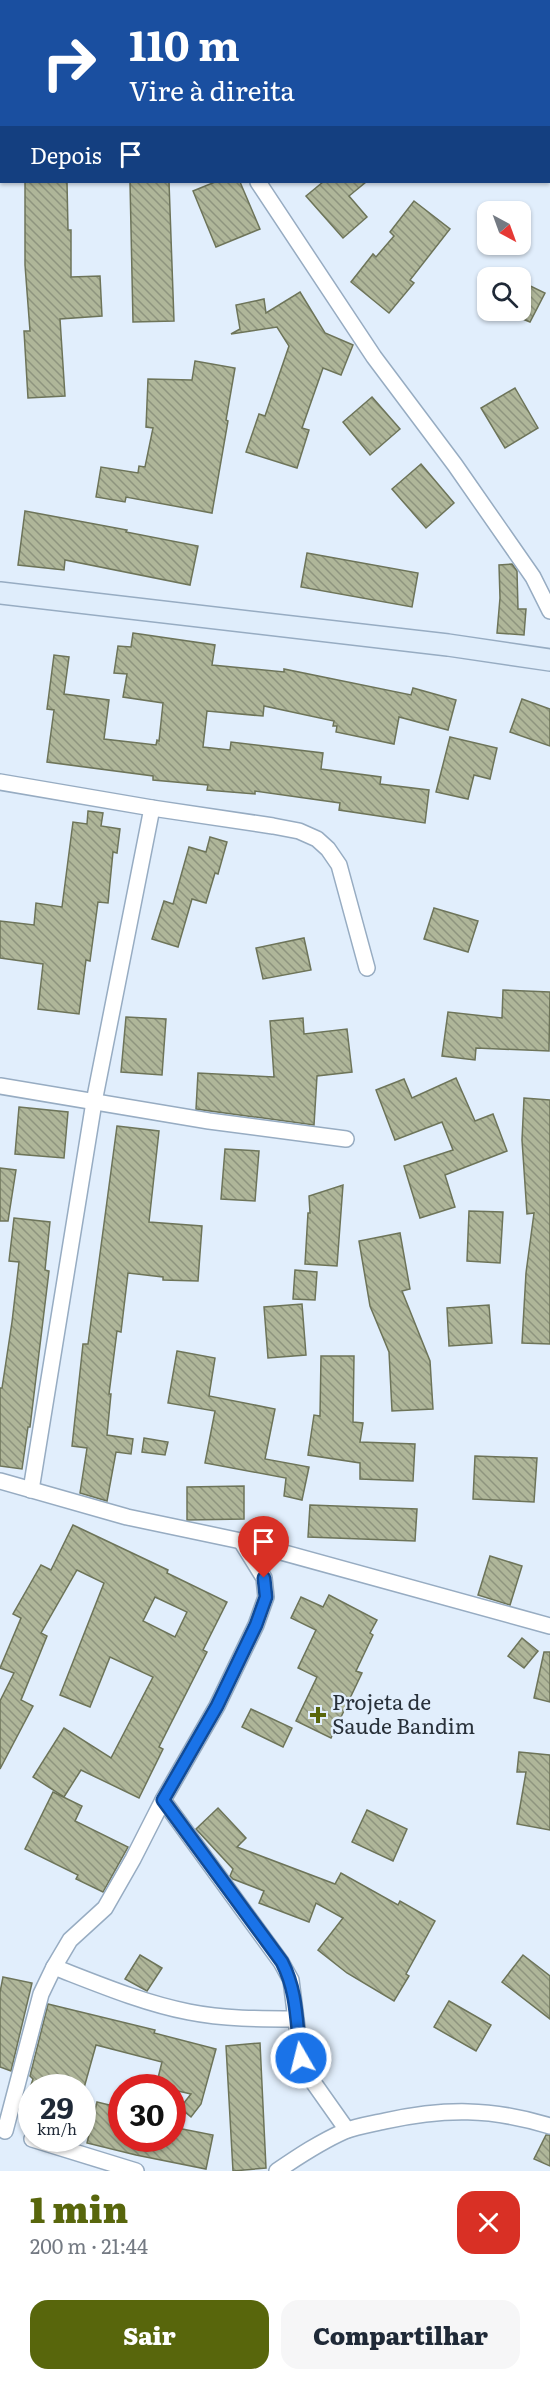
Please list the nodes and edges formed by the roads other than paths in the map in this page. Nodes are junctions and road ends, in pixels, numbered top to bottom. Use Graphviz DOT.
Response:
graph roads {
  1 [pos="259,183"];
  2 [pos="0,593"];
  3 [pos="550,611"];
  4 [pos="550,660"];
  5 [pos="0,782"];
  6 [pos="152,808"];
  7 [pos="367,968"];
  8 [pos="0,1086"];
  9 [pos="94,1102"];
  10 [pos="346,1139"];
  11 [pos="0,1481"];
  12 [pos="32,1490"];
  13 [pos="241,1541"];
  14 [pos="550,1626"];
  15 [pos="163,1800"];
  16 [pos="54,1967"];
  17 [pos="295,2019"];
  18 [pos="550,2126"];
  19 [pos="3,2130"];
  20 [pos="347,2130"];
  21 [pos="18,2135"];
  22 [pos="74,2152"];
  23 [pos="136,2171"];
  24 [pos="277,2171"];
  1 -- 3 [label="street"];
  2 -- 4 [label="street"];
  5 -- 6 [label="street"];
  6 -- 7 [label="street"];
  6 -- 9 [label="street"];
  8 -- 9 [label="street"];
  9 -- 10 [label="street"];
  9 -- 12 [label="street"];
  11 -- 12 [label="street"];
  12 -- 13 [label="street"];
  13 -- 14 [label="street"];
  13 -- 15 [label="street"];
  15 -- 16 [label="street"];
  15 -- 17 [label="street"];
  16 -- 17 [label="street"];
  16 -- 19 [label="street"];
  17 -- 20 [label="street"];
  18 -- 20 [label="street"];
  19 -- 21 [label="street"];
  20 -- 24 [label="street"];
  22 -- 23 [label="street"];
}
